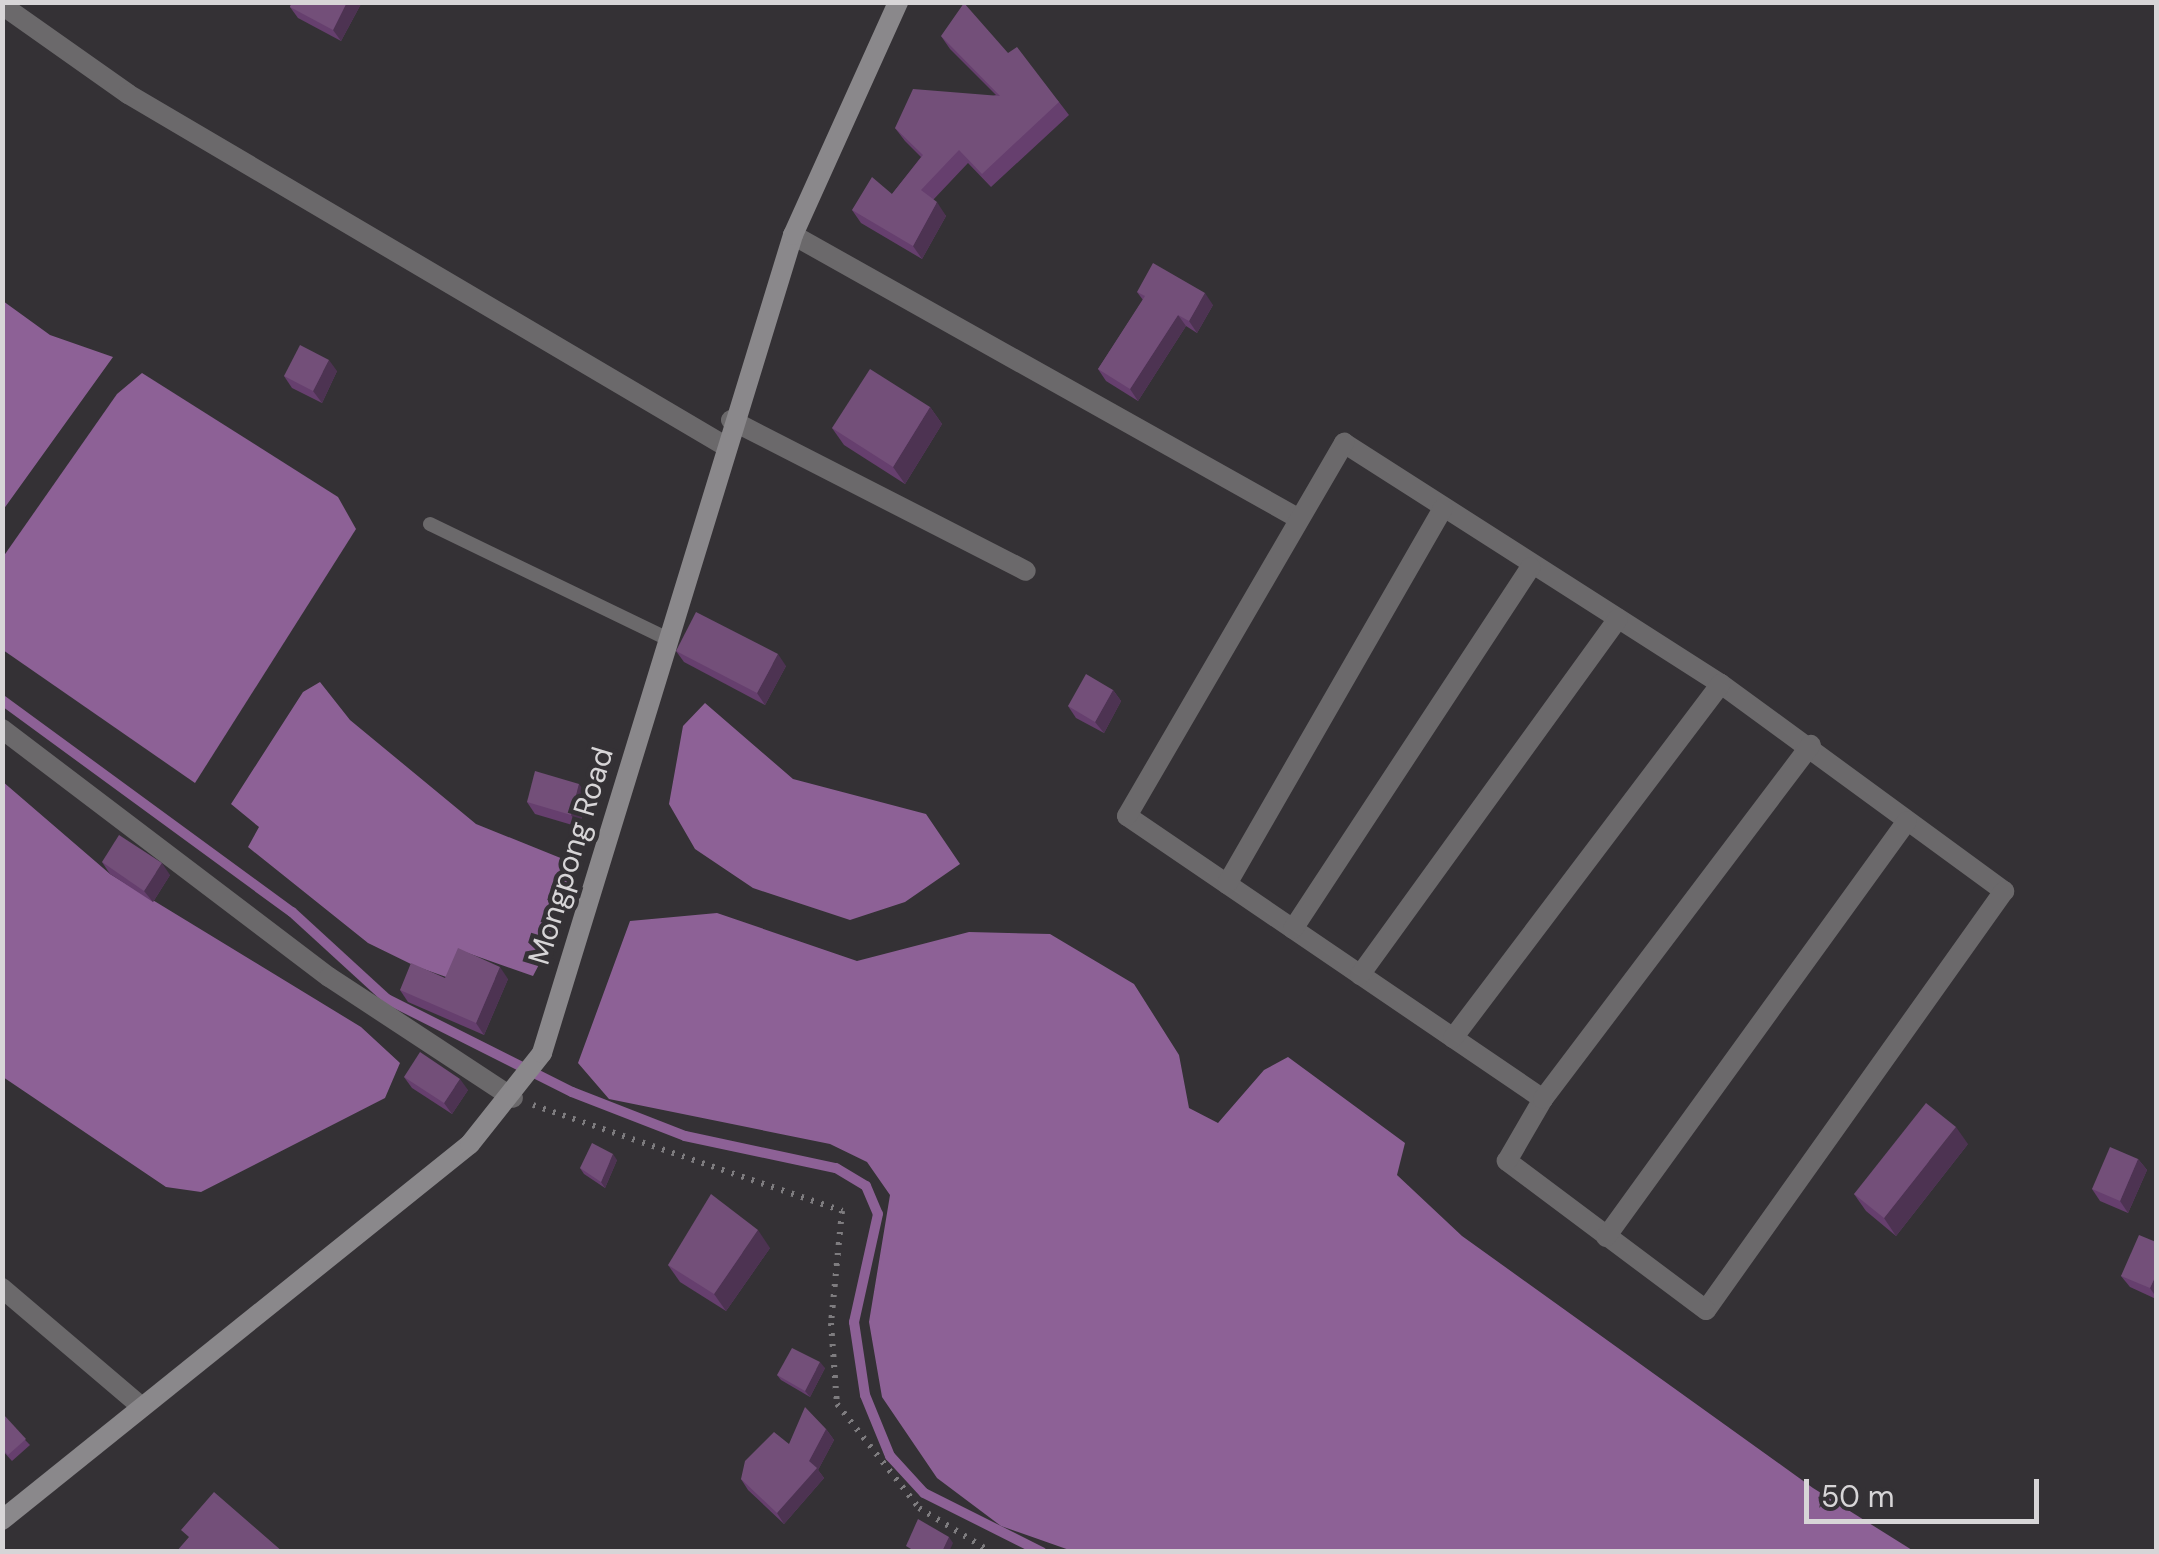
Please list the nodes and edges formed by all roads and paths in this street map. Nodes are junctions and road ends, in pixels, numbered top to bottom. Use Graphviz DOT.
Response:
graph roads {
  1 [pos="898,2"];
  2 [pos="2,4"];
  3 [pos="793,235"];
  4 [pos="731,420"];
  5 [pos="722,444"];
  6 [pos="1443,509"];
  7 [pos="1296,518"];
  8 [pos="430,524"];
  9 [pos="1530,567"];
  10 [pos="1026,571"];
  11 [pos="1618,618"];
  12 [pos="668,639"];
  13 [pos="1721,684"];
  14 [pos="2,729"];
  15 [pos="1811,746"];
  16 [pos="1906,821"];
  17 [pos="1227,884"];
  18 [pos="1292,929"];
  19 [pos="1360,974"];
  20 [pos="1452,1038"];
  21 [pos="513,1098"];
  22 [pos="1543,1099"];
  23 [pos="1606,1237"];
  24 [pos="2,1288"];
  25 [pos="142,1407"];
  26 [pos="2,1520"];
  27 [pos="992,1552"];
  1 -- 3 [label="main road, Mongpong Road"];
  2 -- 5 [label="street"];
  3 -- 4 [label="main road, Mongpong Road"];
  3 -- 7 [label="street"];
  4 -- 5 [label="main road, Mongpong Road"];
  4 -- 10 [label="street"];
  5 -- 12 [label="main road, Mongpong Road"];
  6 -- 7 [label="street"];
  6 -- 9 [label="street"];
  6 -- 17 [label="street"];
  7 -- 17 [label="street"];
  8 -- 12 [label="lane"];
  9 -- 11 [label="street"];
  9 -- 18 [label="street"];
  11 -- 13 [label="street"];
  11 -- 19 [label="street"];
  12 -- 21 [label="main road, Mongpong Road"];
  13 -- 15 [label="street"];
  13 -- 20 [label="street"];
  14 -- 21 [label="street"];
  15 -- 16 [label="street"];
  15 -- 22 [label="street"];
  16 -- 23 [label="street"];
  16 -- 23 [label="street"];
  17 -- 18 [label="street"];
  18 -- 19 [label="street"];
  19 -- 20 [label="street"];
  20 -- 22 [label="street"];
  21 -- 25 [label="main road, Mongpong Road"];
  21 -- 27 [label="path"];
  22 -- 23 [label="street"];
  24 -- 25 [label="street"];
  25 -- 26 [label="main road, Mongpong Road"];
}
